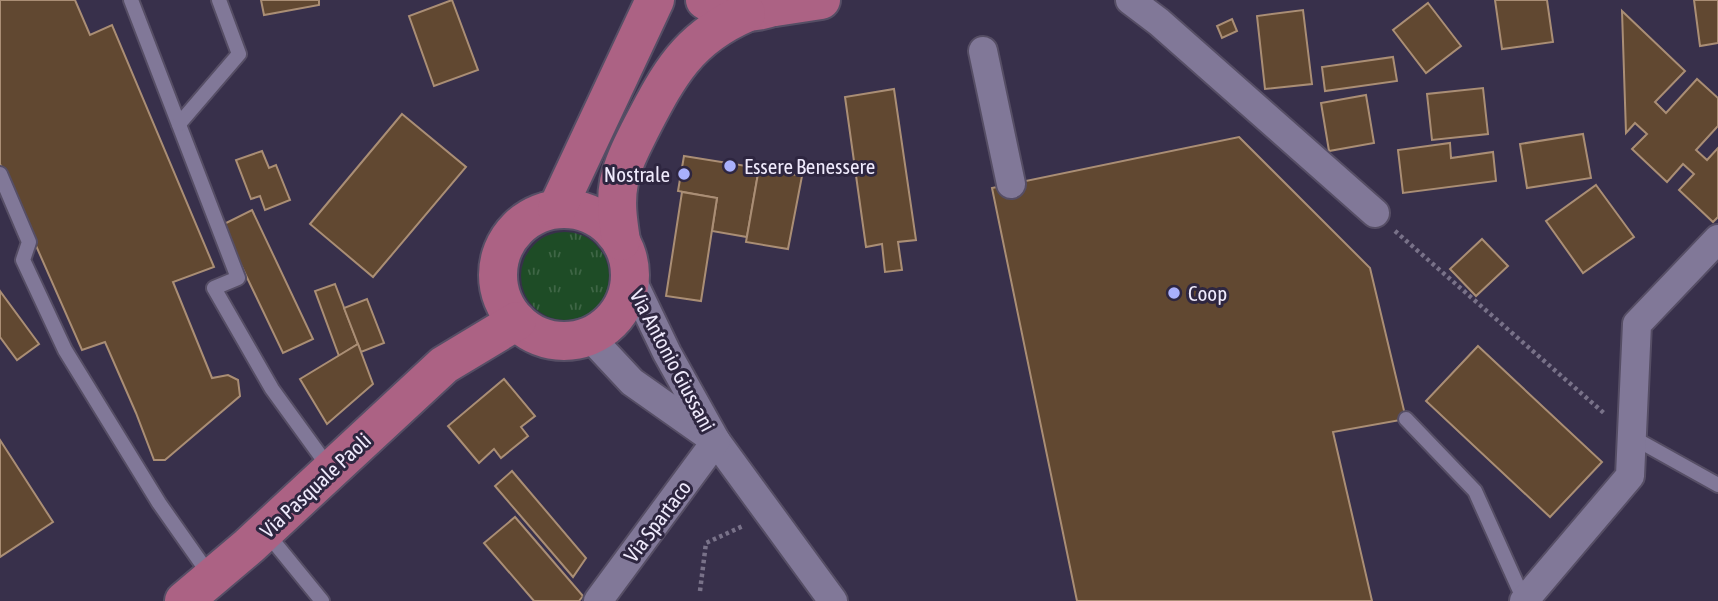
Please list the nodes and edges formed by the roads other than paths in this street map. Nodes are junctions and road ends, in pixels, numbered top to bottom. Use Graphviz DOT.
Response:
graph roads {
  1 [pos="131,0"];
  2 [pos="219,0"];
  3 [pos="655,0"];
  4 [pos="705,0"];
  5 [pos="821,0"];
  6 [pos="1130,0"];
  7 [pos="769,6"];
  8 [pos="1157,11"];
  9 [pos="983,51"];
  10 [pos="179,124"];
  11 [pos="0,174"];
  12 [pos="1011,184"];
  13 [pos="557,209"];
  14 [pos="1375,213"];
  15 [pos="1718,239"];
  16 [pos="621,241"];
  17 [pos="631,278"];
  18 [pos="498,281"];
  19 [pos="517,321"];
  20 [pos="589,336"];
  21 [pos="444,365"];
  22 [pos="1406,419"];
  23 [pos="1632,437"];
  24 [pos="716,441"];
  25 [pos="331,470"];
  26 [pos="1718,485"];
  27 [pos="265,531"];
  28 [pos="198,590"];
  29 [pos="322,601"];
  30 [pos="598,601"];
  31 [pos="834,601"];
  32 [pos="1524,601"];
  1 -- 10 [label="lane"];
  2 -- 10 [label="lane"];
  3 -- 13 [label="main road"];
  4 -- 7 [label="main road"];
  5 -- 7 [label="main road"];
  6 -- 8 [label="street"];
  7 -- 16 [label="main road"];
  8 -- 14 [label="street"];
  9 -- 12 [label="street"];
  10 -- 25 [label="lane"];
  11 -- 28 [label="lane"];
  13 -- 16 [label="main road"];
  13 -- 18 [label="main road"];
  15 -- 23 [label="street"];
  16 -- 17 [label="main road"];
  17 -- 20 [label="main road"];
  17 -- 24 [label="street, Via Antonio Giussani"];
  18 -- 19 [label="main road"];
  18 -- 21 [label="main road, Via Pasquale Paoli"];
  19 -- 20 [label="main road"];
  19 -- 21 [label="main road, Via Pasquale Paoli"];
  20 -- 24 [label="street, Via Antonio Giussani"];
  21 -- 25 [label="main road, Via Pasquale Paoli"];
  22 -- 32 [label="lane"];
  23 -- 26 [label="lane"];
  23 -- 32 [label="street"];
  24 -- 30 [label="street, Via Spartaco"];
  24 -- 31 [label="street, Via Antonio Giussani"];
  25 -- 27 [label="main road, Via Pasquale Paoli"];
  27 -- 28 [label="main road, Via Pasquale Paoli"];
  27 -- 29 [label="lane"];
}
